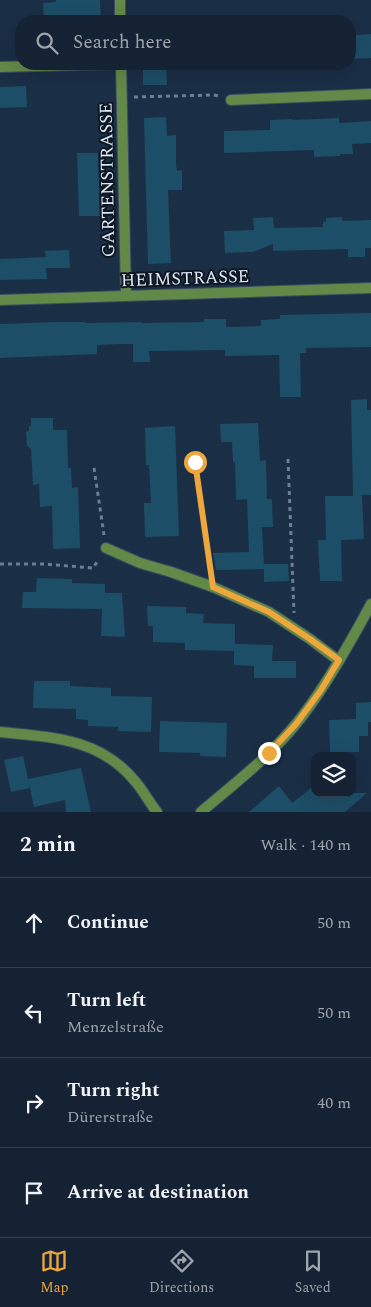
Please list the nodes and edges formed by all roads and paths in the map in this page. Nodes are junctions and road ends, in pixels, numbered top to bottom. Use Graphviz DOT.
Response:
graph roads {
  1 [pos="120,0"];
  2 [pos="120,15"];
  3 [pos="0,67"];
  4 [pos="15,67"];
  5 [pos="121,70"];
  6 [pos="371,94"];
  7 [pos="121,98"];
  8 [pos="231,100"];
  9 [pos="371,288"];
  10 [pos="126,296"];
  11 [pos="0,300"];
  12 [pos="288,459"];
  13 [pos="195,462"];
  14 [pos="94,468"];
  15 [pos="106,548"];
  16 [pos="0,564"];
  17 [pos="213,587"];
  18 [pos="371,604"];
  19 [pos="295,629"];
  20 [pos="339,660"];
  21 [pos="0,732"];
  22 [pos="157,812"];
  23 [pos="201,812"];
  1 -- 2 [label="street"];
  3 -- 4 [label="street"];
  5 -- 7 [label="street, GARTENSTRASSE"];
  6 -- 8 [label="street"];
  7 -- 8 [label="path"];
  7 -- 10 [label="street, GARTENSTRASSE"];
  9 -- 10 [label="street, HEIMSTRASSE"];
  10 -- 11 [label="street, HEIMSTRASSE"];
  12 -- 19 [label="path"];
  13 -- 17 [label="path"];
  14 -- 15 [label="path"];
  15 -- 16 [label="path"];
  15 -- 17 [label="street"];
  17 -- 19 [label="street"];
  18 -- 20 [label="street"];
  19 -- 20 [label="street"];
  20 -- 23 [label="street"];
  21 -- 22 [label="street"];
}
